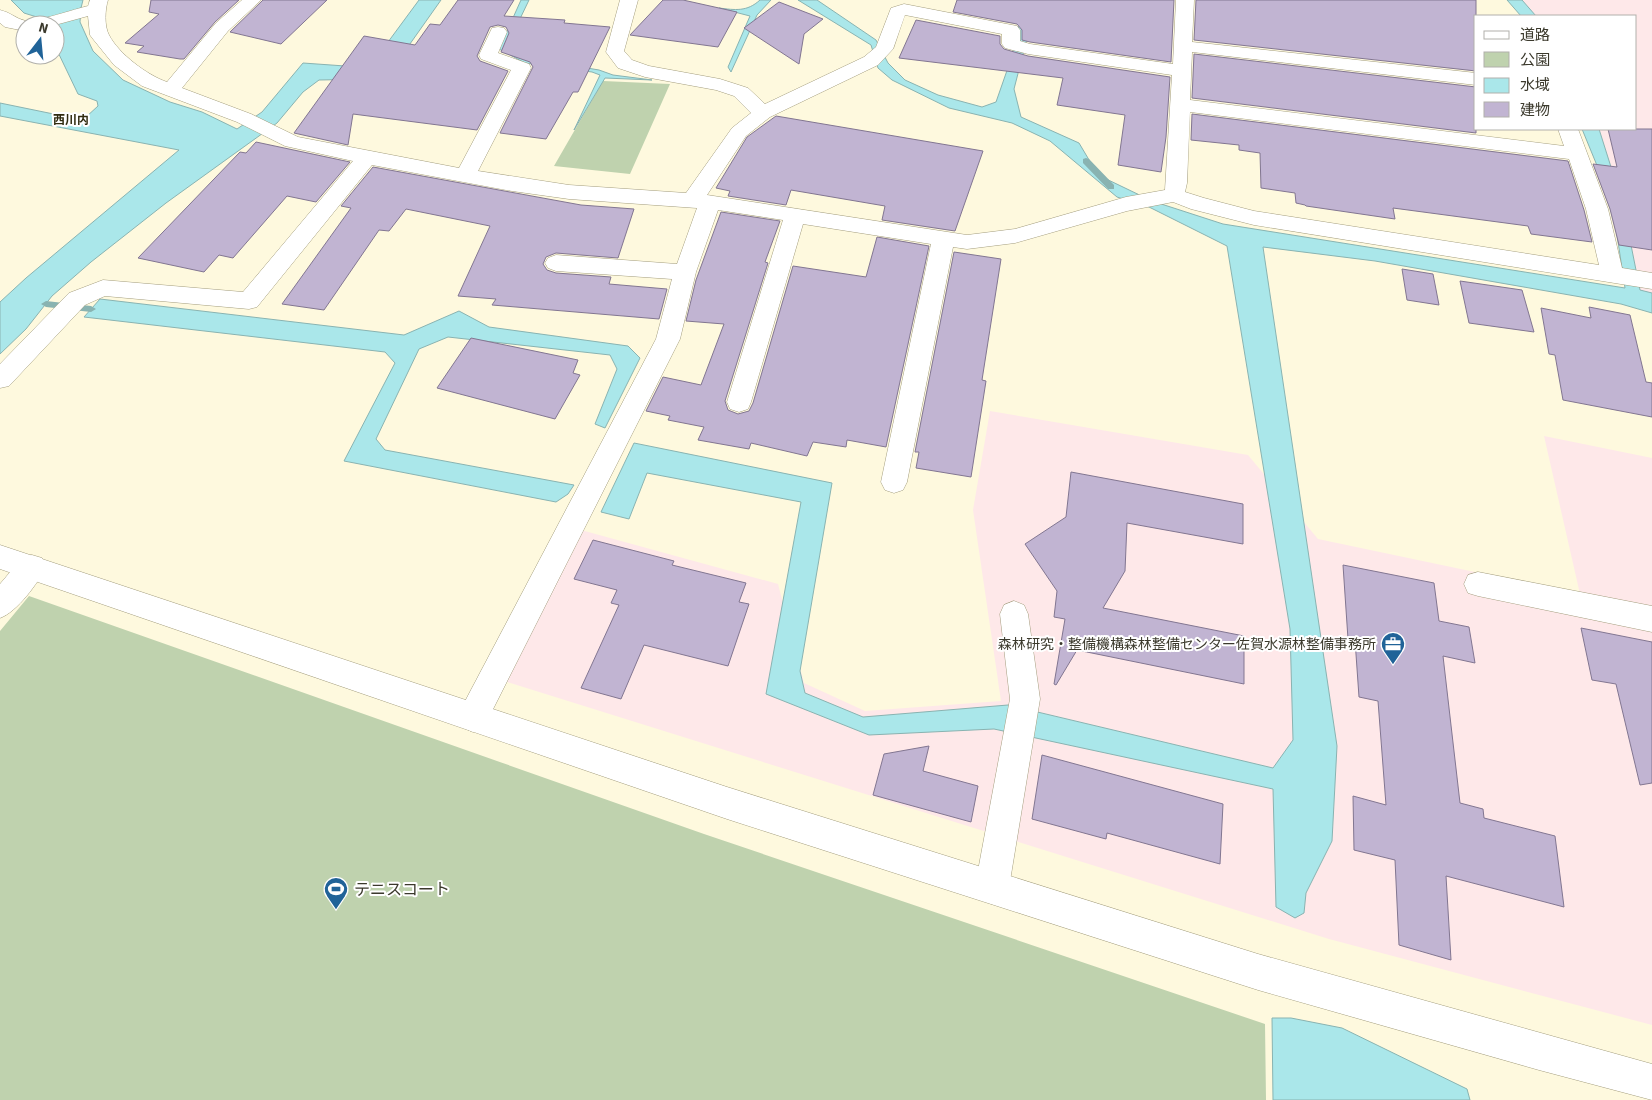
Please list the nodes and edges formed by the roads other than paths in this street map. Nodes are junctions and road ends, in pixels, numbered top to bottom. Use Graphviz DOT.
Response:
graph roads {
  1 [pos="252,0"];
  2 [pos="629,0"];
  3 [pos="1185,0"];
  4 [pos="94,7"];
  5 [pos="945,8"];
  6 [pos="0,16"];
  7 [pos="65,16"];
  8 [pos="15,25"];
  9 [pos="498,32"];
  10 [pos="1184,46"];
  11 [pos="1182,71"];
  12 [pos="1474,80"];
  13 [pos="170,91"];
  14 [pos="1182,105"];
  15 [pos="763,113"];
  16 [pos="1568,130"];
  17 [pos="1577,154"];
  18 [pos="367,158"];
  19 [pos="465,176"];
  20 [pos="1164,196"];
  21 [pos="701,201"];
  22 [pos="795,216"];
  23 [pos="944,240"];
  24 [pos="556,263"];
  25 [pos="685,272"];
  26 [pos="1612,274"];
  27 [pos="1647,280"];
  28 [pos="0,379"];
  29 [pos="739,402"];
  30 [pos="894,482"];
  31 [pos="0,557"];
  32 [pos="32,567"];
  33 [pos="1478,584"];
  34 [pos="0,605"];
  35 [pos="1014,614"];
  36 [pos="1652,618"];
  37 [pos="473,717"];
  38 [pos="992,887"];
  39 [pos="1652,1082"];
  1 -- 13 [label="street"];
  2 -- 15 [label="street"];
  3 -- 10 [label="street"];
  4 -- 7 [label="street"];
  4 -- 13 [label="street"];
  5 -- 11 [label="street"];
  5 -- 15 [label="street"];
  6 -- 8 [label="street"];
  9 -- 19 [label="street"];
  10 -- 11 [label="street"];
  10 -- 12 [label="street"];
  11 -- 14 [label="street"];
  13 -- 18 [label="street"];
  14 -- 17 [label="street"];
  14 -- 20 [label="street"];
  15 -- 21 [label="street"];
  16 -- 17 [label="street"];
  17 -- 26 [label="street"];
  18 -- 19 [label="street"];
  18 -- 28 [label="street"];
  19 -- 21 [label="street"];
  20 -- 23 [label="street"];
  20 -- 26 [label="street"];
  21 -- 22 [label="street"];
  21 -- 25 [label="street"];
  22 -- 23 [label="street"];
  22 -- 29 [label="street"];
  23 -- 30 [label="street"];
  24 -- 25 [label="street"];
  25 -- 37 [label="street"];
  26 -- 27 [label="street"];
  31 -- 32 [label="street"];
  32 -- 34 [label="street"];
  32 -- 37 [label="street"];
  33 -- 36 [label="street"];
  35 -- 38 [label="street"];
  37 -- 38 [label="street"];
  38 -- 39 [label="street"];
}
